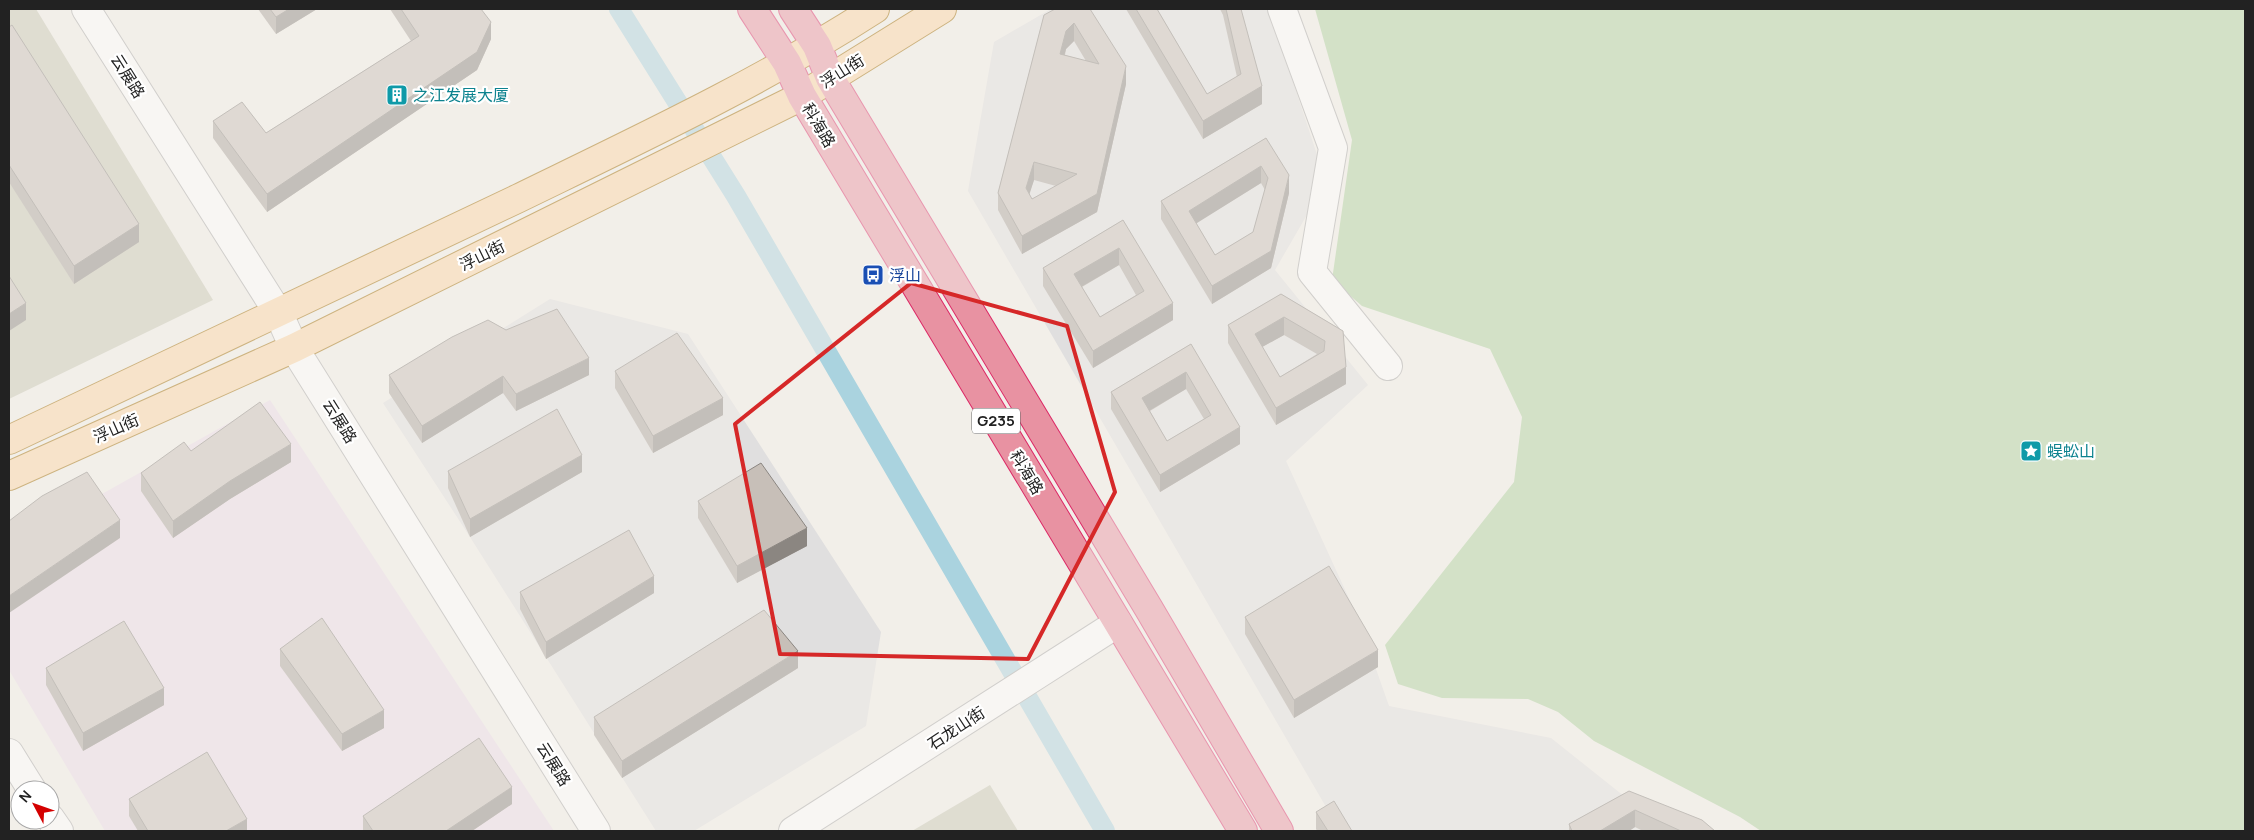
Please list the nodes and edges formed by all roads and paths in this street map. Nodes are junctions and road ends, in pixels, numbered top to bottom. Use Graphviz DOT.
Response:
graph roads {
  1 [pos="86,9"];
  2 [pos="752,9"];
  3 [pos="793,9"];
  4 [pos="875,9"];
  5 [pos="942,9"];
  6 [pos="1282,9"];
  7 [pos="817,46"];
  8 [pos="787,63"];
  9 [pos="830,78"];
  10 [pos="802,96"];
  11 [pos="279,314"];
  12 [pos="294,348"];
  13 [pos="1388,366"];
  14 [pos="9,440"];
  15 [pos="9,476"];
  16 [pos="1118,623"];
  17 [pos="9,753"];
  18 [pos="26,780"];
  19 [pos="596,831"];
  20 [pos="793,831"];
  21 [pos="1243,831"];
  22 [pos="1279,831"];
  1 -- 11 [label="street, 云展路"];
  2 -- 8 [label="highway, 科海路 / G235"];
  3 -- 7 [label="highway, 科海路 / G235"];
  4 -- 7 [label="main road, 浮山街"];
  5 -- 9 [label="main road, 浮山街"];
  6 -- 13 [label="street"];
  7 -- 8 [label="main road, 浮山街"];
  7 -- 9 [label="highway, 科海路 / G235"];
  8 -- 10 [label="highway, 科海路 / G235"];
  8 -- 11 [label="main road, 浮山街"];
  9 -- 10 [label="main road, 浮山街"];
  9 -- 22 [label="highway, 科海路 / G235"];
  10 -- 12 [label="main road, 浮山街"];
  10 -- 16 [label="highway, 科海路 / G235"];
  11 -- 12 [label="street, 云展路"];
  11 -- 14 [label="main road, 浮山街"];
  12 -- 15 [label="main road, 浮山街"];
  12 -- 19 [label="street, 云展路"];
  16 -- 20 [label="street, 石龙山街"];
  16 -- 21 [label="highway, 科海路 / G235"];
  17 -- 18 [label="street"];
}
